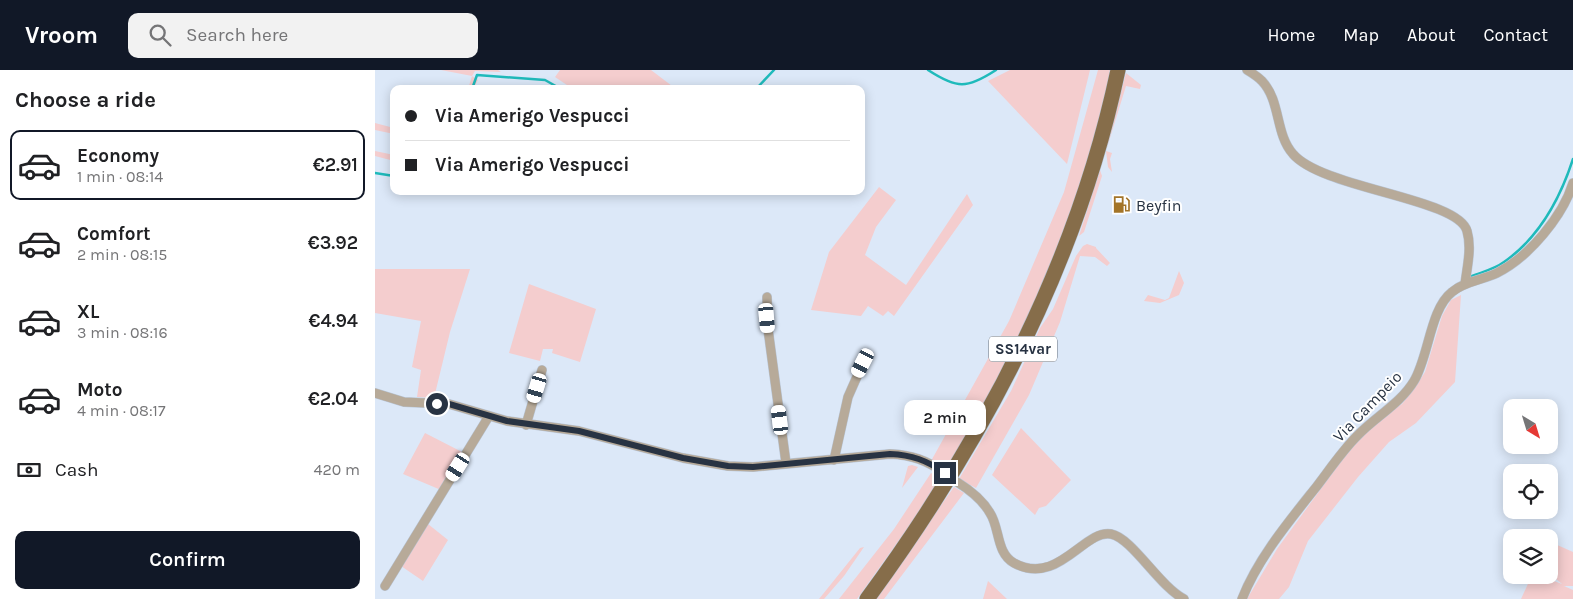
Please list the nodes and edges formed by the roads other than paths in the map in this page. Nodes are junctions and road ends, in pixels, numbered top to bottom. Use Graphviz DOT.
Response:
graph roads {
  1 [pos="1118,70"];
  2 [pos="1247,70"];
  3 [pos="1573,183"];
  4 [pos="1465,284"];
  5 [pos="767,297"];
  6 [pos="863,363"];
  7 [pos="542,370"];
  8 [pos="376,396"];
  9 [pos="489,416"];
  10 [pos="526,425"];
  11 [pos="834,460"];
  12 [pos="786,463"];
  13 [pos="945,473"];
  14 [pos="957,482"];
  15 [pos="385,586"];
  16 [pos="867,599"];
  17 [pos="1184,599"];
  18 [pos="1242,599"];
  1 -- 16 [label="highway, SS14var"];
  2 -- 4 [label="street"];
  3 -- 4 [label="street, Via Campeio"];
  4 -- 18 [label="street, Via Campeio"];
  5 -- 12 [label="street"];
  6 -- 11 [label="street"];
  7 -- 10 [label="street"];
  8 -- 9 [label="street"];
  9 -- 10 [label="street"];
  9 -- 15 [label="street"];
  10 -- 12 [label="street"];
  11 -- 12 [label="street"];
  11 -- 13 [label="street"];
  14 -- 17 [label="street"];
}
